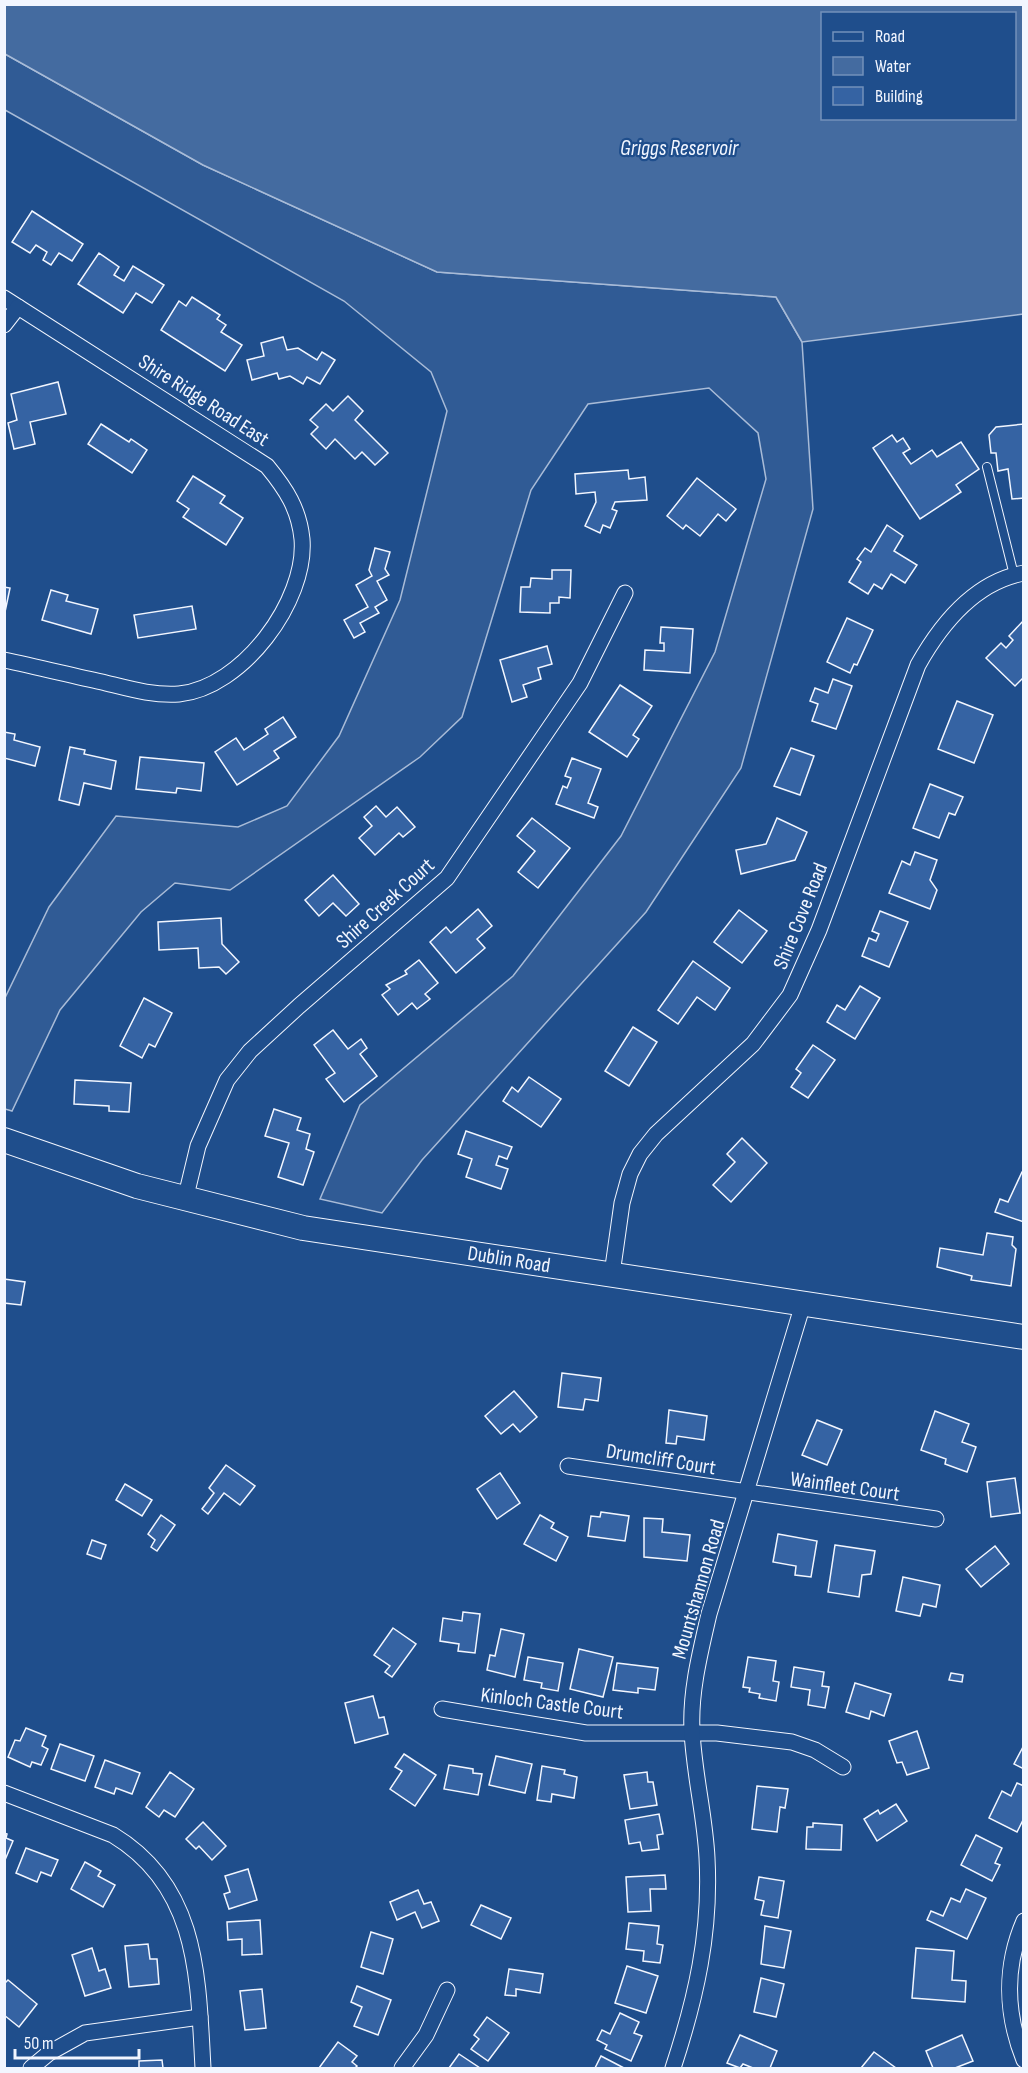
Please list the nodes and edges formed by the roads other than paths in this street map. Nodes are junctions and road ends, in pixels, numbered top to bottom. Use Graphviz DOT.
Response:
graph roads {
  1 [pos="11,303"];
  2 [pos="4,325"];
  3 [pos="987,467"];
  4 [pos="1019,574"];
  5 [pos="625,593"];
  6 [pos="4,660"];
  7 [pos="4,1140"];
  8 [pos="185,1200"];
  9 [pos="612,1274"];
  10 [pos="803,1304"];
  11 [pos="1023,1336"];
  12 [pos="568,1466"];
  13 [pos="747,1494"];
  14 [pos="936,1519"];
  15 [pos="442,1709"];
  16 [pos="692,1733"];
  17 [pos="843,1767"];
  18 [pos="4,1793"];
  19 [pos="1023,1921"];
  20 [pos="447,1990"];
  21 [pos="201,2017"];
  22 [pos="1023,2060"];
  23 [pos="31,2068"];
  24 [pos="204,2068"];
  25 [pos="402,2068"];
  26 [pos="673,2068"];
  1 -- 2 [label="street"];
  1 -- 6 [label="street, Shire Ridge Road East"];
  3 -- 4 [label="lane"];
  4 -- 9 [label="street, Shire Cove Road"];
  5 -- 8 [label="street, Shire Creek Court"];
  7 -- 8 [label="main road, Dublin Road"];
  8 -- 9 [label="main road, Dublin Road"];
  9 -- 10 [label="main road, Dublin Road"];
  10 -- 11 [label="main road, Dublin Road"];
  10 -- 13 [label="street, Mountshannon Road"];
  12 -- 13 [label="street, Drumcliff Court"];
  13 -- 14 [label="street, Wainfleet Court"];
  13 -- 16 [label="street, Mountshannon Road"];
  15 -- 16 [label="street, Kinloch Castle Court"];
  16 -- 17 [label="street, Kinloch Castle Court"];
  16 -- 26 [label="street, Mountshannon Road"];
  18 -- 21 [label="street"];
  19 -- 22 [label="street"];
  20 -- 25 [label="street"];
  21 -- 23 [label="street"];
  21 -- 24 [label="street"];
}
